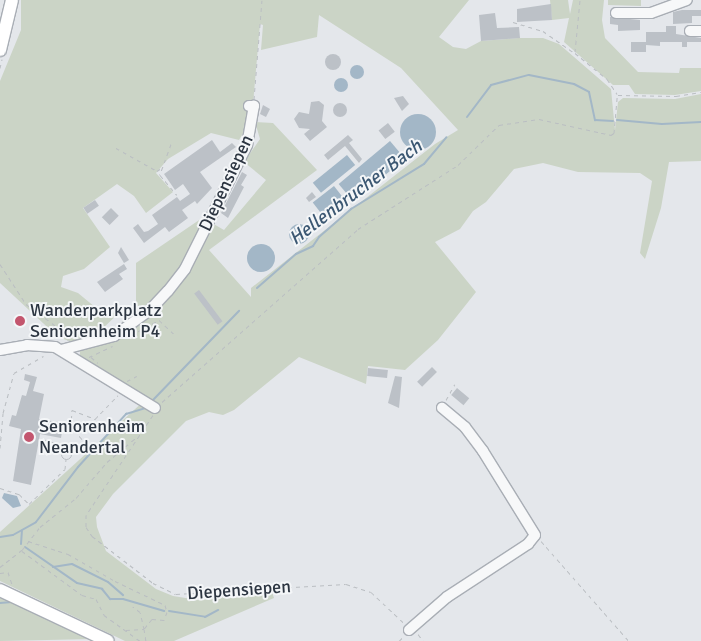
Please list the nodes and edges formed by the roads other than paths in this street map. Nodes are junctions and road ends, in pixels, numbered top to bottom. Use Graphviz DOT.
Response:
graph roads {
  1 [pos="12,0"];
  2 [pos="687,0"];
  3 [pos="616,13"];
  4 [pos="701,30"];
  5 [pos="690,31"];
  6 [pos="0,50"];
  7 [pos="252,106"];
  8 [pos="66,348"];
  9 [pos="0,350"];
  10 [pos="155,408"];
  11 [pos="442,408"];
  12 [pos="6,589"];
  13 [pos="412,630"];
  14 [pos="108,641"];
  1 -- 6 [label="main road"];
  2 -- 3 [label="street"];
  4 -- 5 [label="street"];
  7 -- 8 [label="street, Diepensiepen"];
  8 -- 9 [label="street"];
  8 -- 10 [label="street"];
  11 -- 13 [label="street"];
  12 -- 14 [label="main road"];
}
